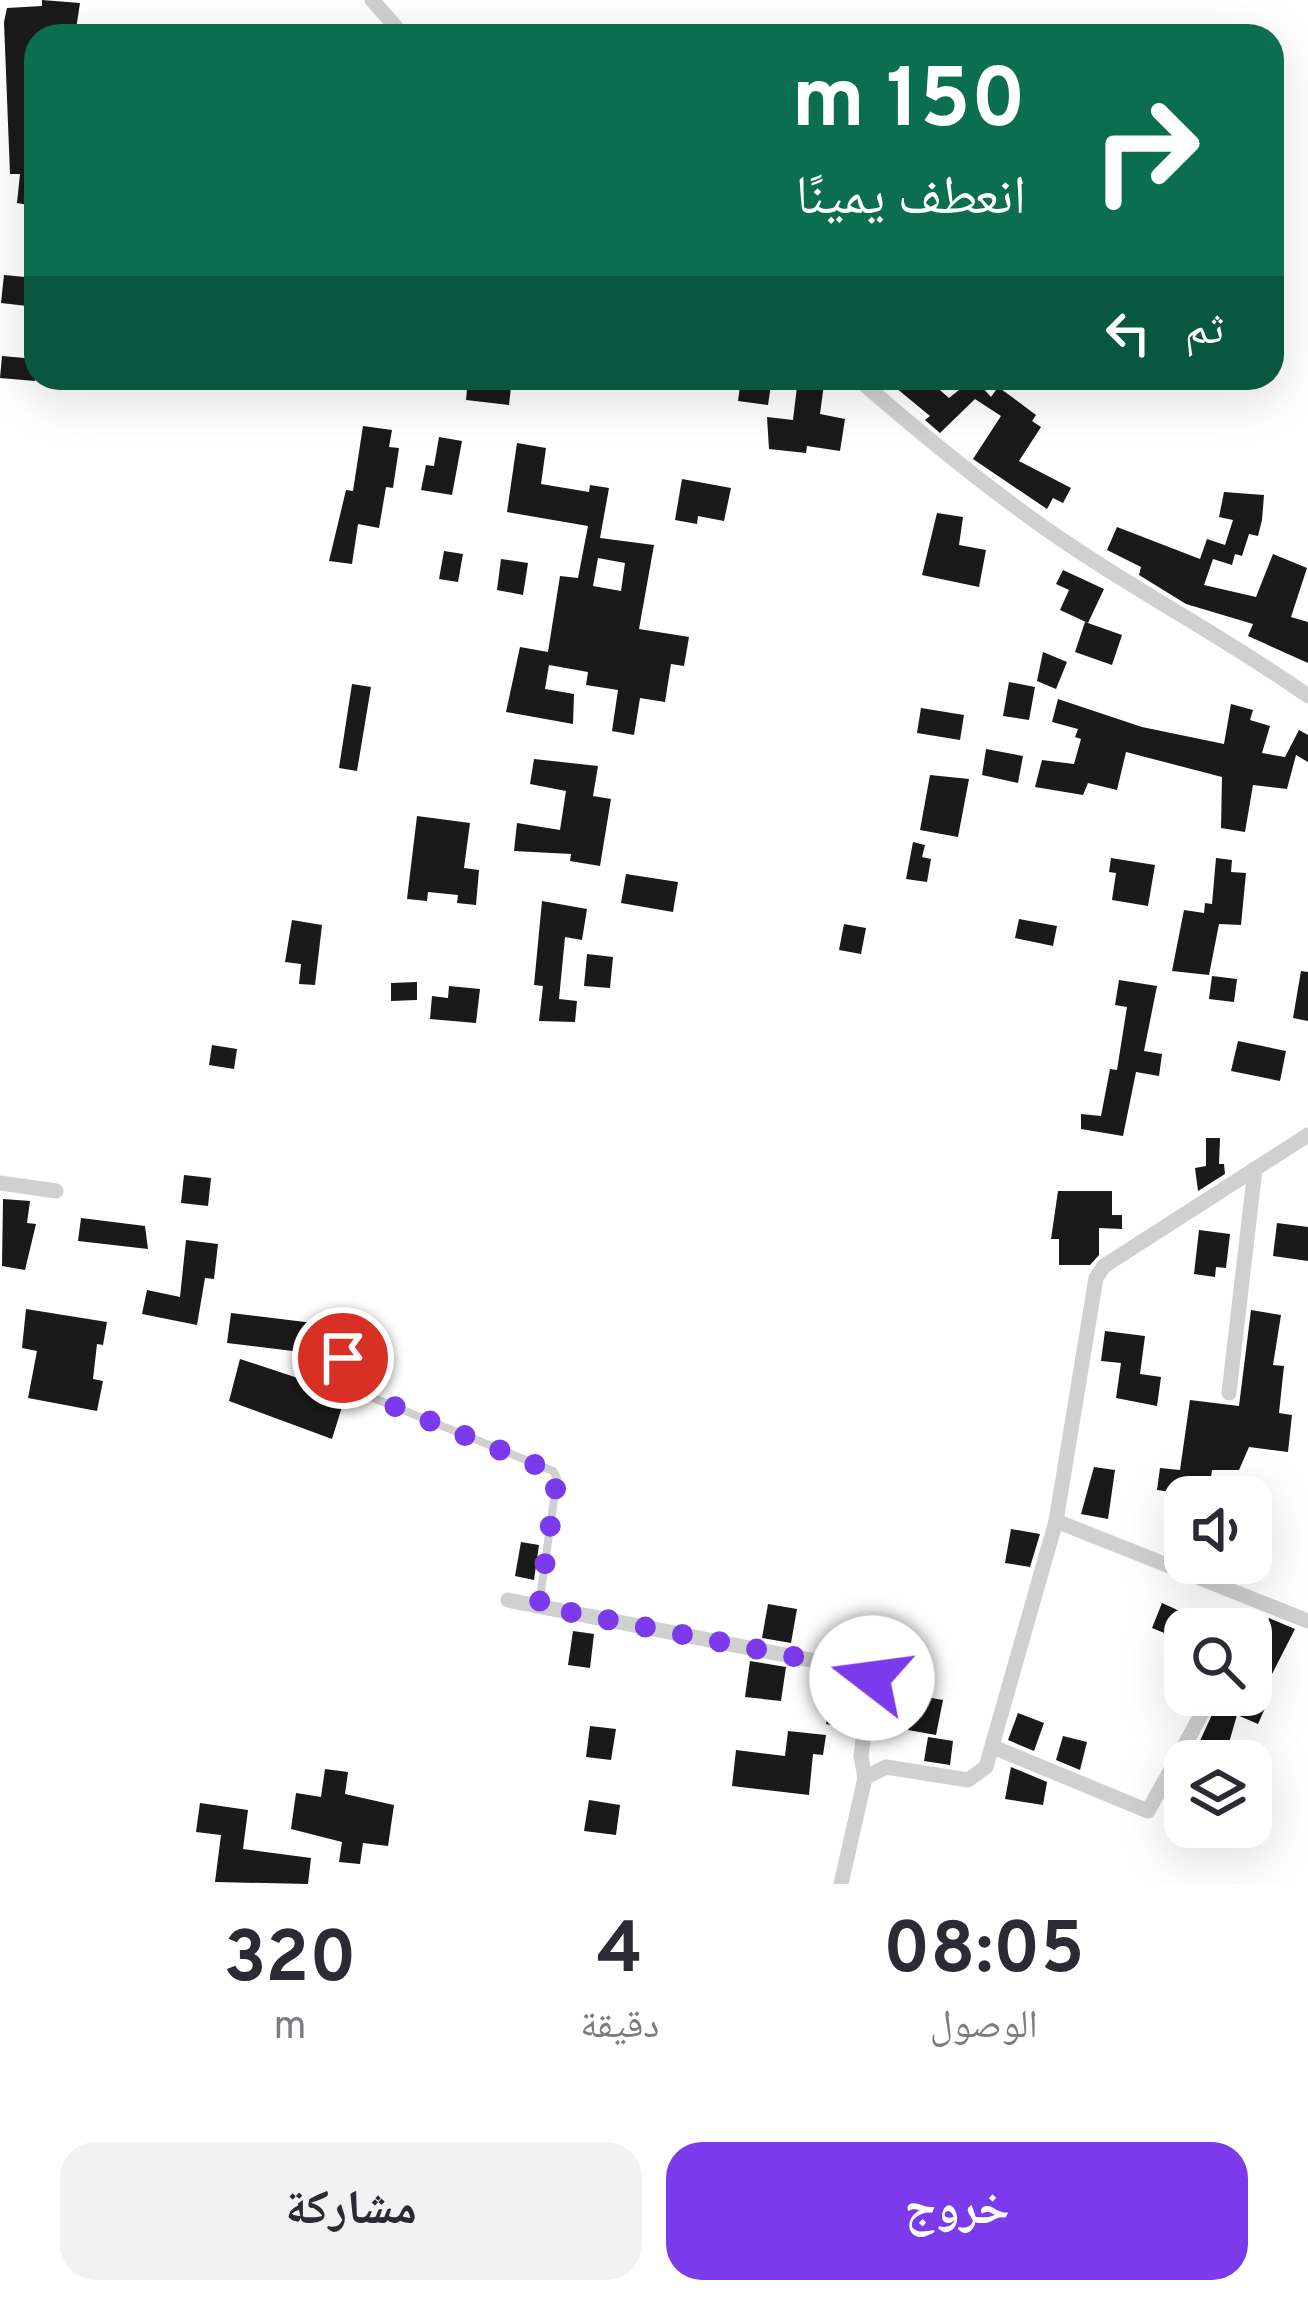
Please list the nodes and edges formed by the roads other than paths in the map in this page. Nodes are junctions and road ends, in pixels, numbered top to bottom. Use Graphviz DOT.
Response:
graph roads {
  1 [pos="372,0"];
  2 [pos="393,24"];
  3 [pos="871,390"];
  4 [pos="1308,696"];
  5 [pos="1308,1135"];
  6 [pos="1255,1169"];
  7 [pos="0,1183"];
  8 [pos="56,1191"];
  9 [pos="343,1358"];
  10 [pos="1229,1393"];
  11 [pos="1056,1520"];
  12 [pos="508,1600"];
  13 [pos="539,1606"];
  14 [pos="1308,1621"];
  15 [pos="1201,1716"];
  16 [pos="993,1747"];
  17 [pos="865,1778"];
  18 [pos="841,1884"];
  1 -- 2 [label="street"];
  3 -- 4 [label="street"];
  5 -- 6 [label="street"];
  6 -- 10 [label="street"];
  6 -- 11 [label="street"];
  7 -- 8 [label="street"];
  9 -- 13 [label="lane"];
  11 -- 14 [label="street"];
  11 -- 16 [label="street"];
  12 -- 13 [label="street"];
  13 -- 17 [label="street"];
  15 -- 16 [label="street"];
  16 -- 17 [label="street"];
  17 -- 18 [label="street"];
}
